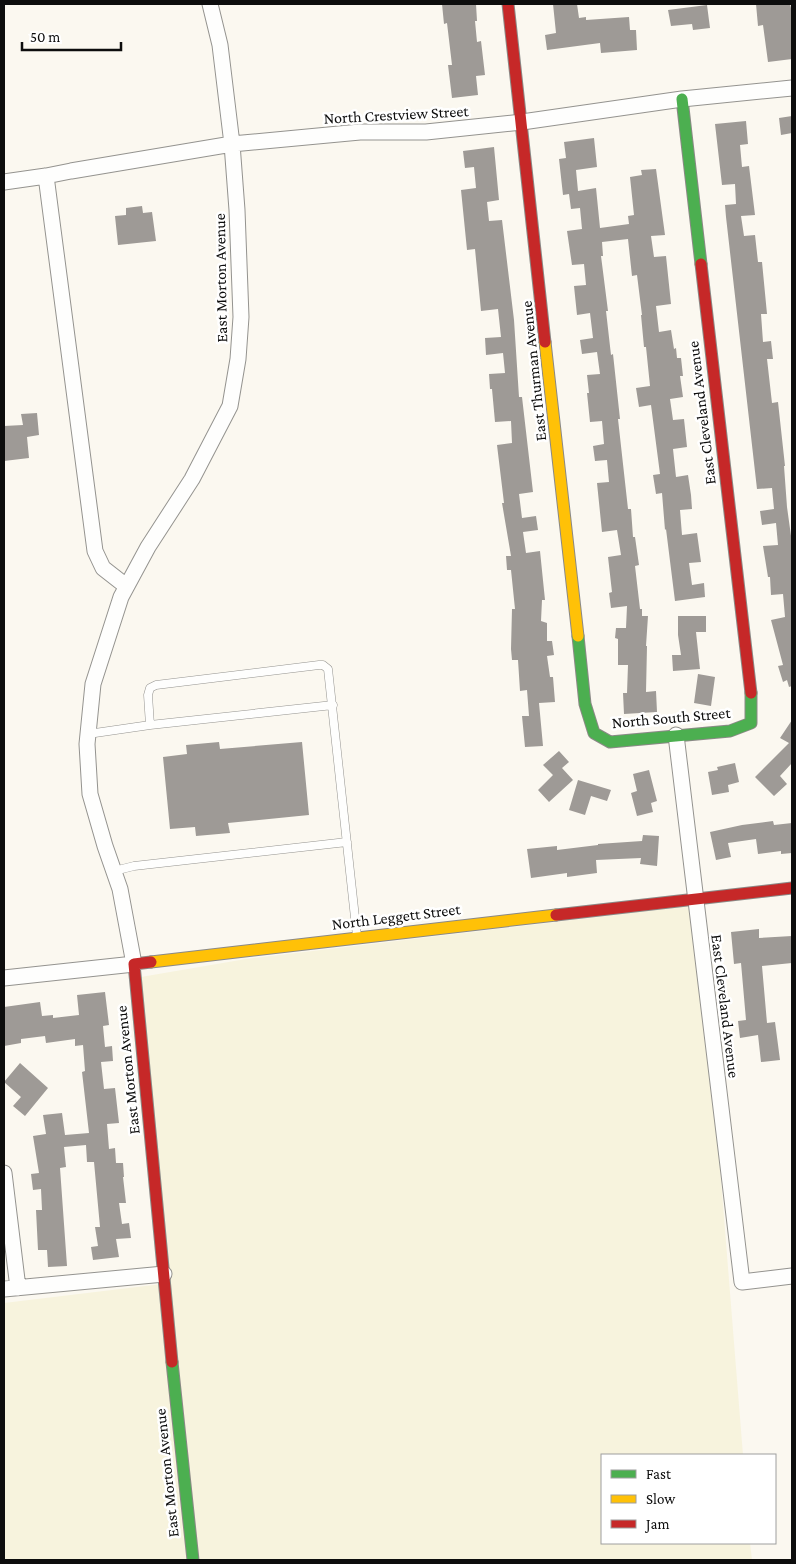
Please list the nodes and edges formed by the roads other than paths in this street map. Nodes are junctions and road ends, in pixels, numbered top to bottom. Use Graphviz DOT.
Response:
graph roads {
  1 [pos="210,4"];
  2 [pos="508,4"];
  3 [pos="792,88"];
  4 [pos="682,99"];
  5 [pos="522,122"];
  6 [pos="232,144"];
  7 [pos="46,176"];
  8 [pos="4,182"];
  9 [pos="126,586"];
  10 [pos="333,705"];
  11 [pos="750,722"];
  12 [pos="150,726"];
  13 [pos="594,733"];
  14 [pos="88,734"];
  15 [pos="676,735"];
  16 [pos="347,842"];
  17 [pos="114,871"];
  18 [pos="792,888"];
  19 [pos="695,899"];
  20 [pos="357,938"];
  21 [pos="134,964"];
  22 [pos="4,978"];
  23 [pos="4,1173"];
  24 [pos="164,1274"];
  25 [pos="792,1276"];
  26 [pos="11,1289"];
  27 [pos="193,1560"];
  1 -- 6 [label="street, East Morton Avenue"];
  2 -- 5 [label="street, East Thurman Avenue"];
  3 -- 4 [label="street, North Crestview Street"];
  4 -- 5 [label="street, North Crestview Street"];
  4 -- 11 [label="street, East Cleveland Avenue"];
  5 -- 6 [label="street, North Crestview Street"];
  5 -- 13 [label="street, East Thurman Avenue"];
  6 -- 7 [label="street, North Crestview Street"];
  6 -- 9 [label="street, East Morton Avenue"];
  7 -- 8 [label="street, North Crestview Street"];
  7 -- 9 [label="street"];
  9 -- 14 [label="street, East Morton Avenue"];
  10 -- 12 [label="lane"];
  10 -- 12 [label="lane"];
  10 -- 16 [label="lane"];
  11 -- 15 [label="street, North South Street"];
  12 -- 14 [label="lane"];
  13 -- 15 [label="street, North South Street"];
  14 -- 17 [label="street, East Morton Avenue"];
  15 -- 19 [label="street, East Cleveland Avenue"];
  16 -- 17 [label="lane"];
  16 -- 20 [label="lane"];
  17 -- 21 [label="street, East Morton Avenue"];
  18 -- 19 [label="street, North Leggett Street"];
  19 -- 20 [label="street, North Leggett Street"];
  19 -- 25 [label="street, East Cleveland Avenue"];
  20 -- 21 [label="street, North Leggett Street"];
  21 -- 22 [label="street, North Leggett Street"];
  21 -- 24 [label="street, East Morton Avenue"];
  23 -- 26 [label="street"];
  24 -- 26 [label="street"];
  24 -- 27 [label="street, East Morton Avenue"];
}
